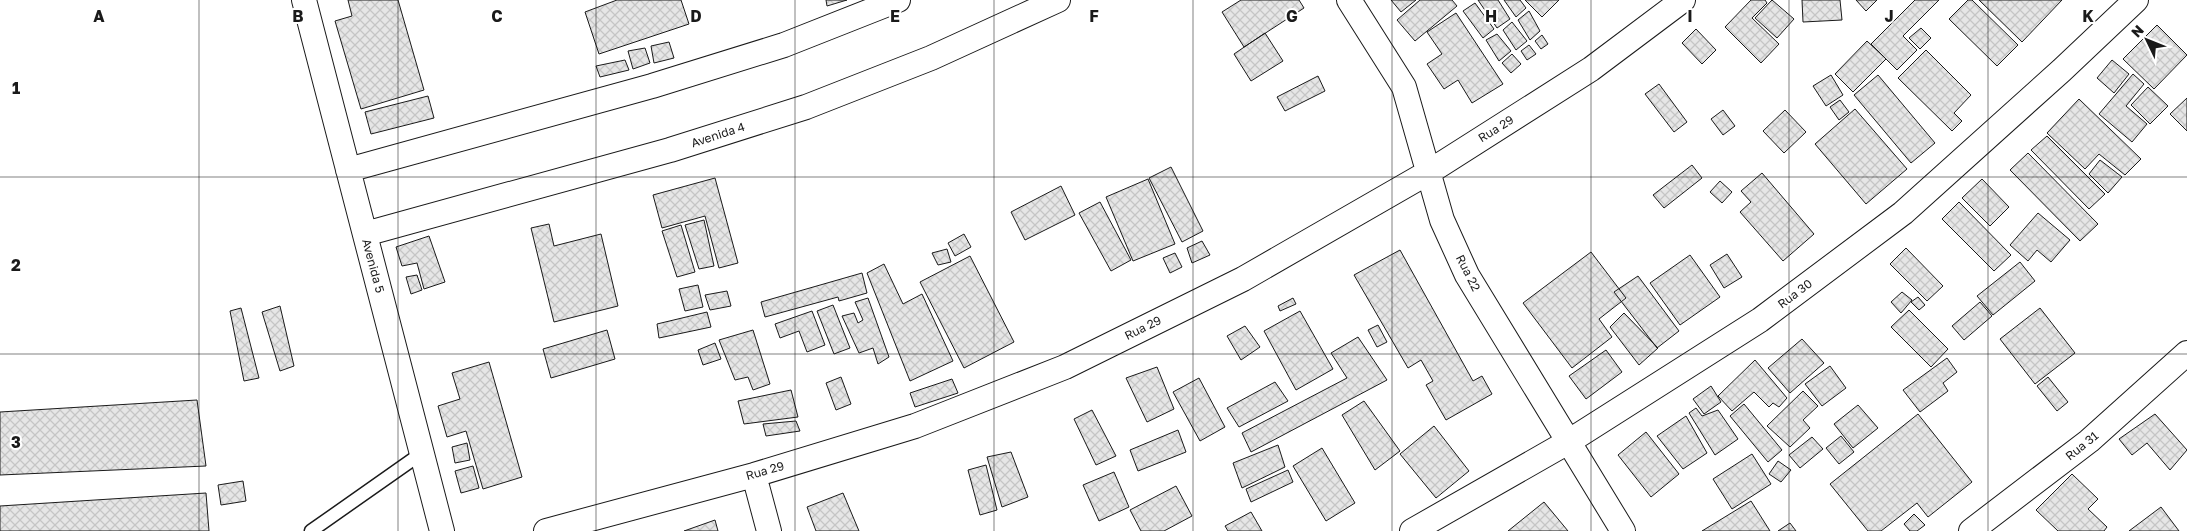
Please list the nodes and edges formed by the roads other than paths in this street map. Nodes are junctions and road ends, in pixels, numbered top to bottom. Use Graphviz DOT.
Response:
graph roads {
  1 [pos="304,0"];
  2 [pos="898,0"];
  3 [pos="1058,0"];
  4 [pos="1349,0"];
  5 [pos="1683,0"];
  6 [pos="2136,0"];
  7 [pos="348,170"];
  8 [pos="1429,172"];
  9 [pos="364,234"];
  10 [pos="2187,354"];
  11 [pos="1568,442"];
  12 [pos="422,453"];
  13 [pos="754,475"];
  14 [pos="311,531"];
  15 [pos="442,531"];
  16 [pos="546,531"];
  17 [pos="769,531"];
  18 [pos="1412,531"];
  19 [pos="1623,531"];
  20 [pos="1971,531"];
  1 -- 7 [label="street, Avenida 5"];
  2 -- 7 [label="street"];
  3 -- 9 [label="street, Avenida 4"];
  4 -- 8 [label="street, Rua 22"];
  5 -- 8 [label="street, Rua 29"];
  6 -- 11 [label="street, Rua 30"];
  7 -- 9 [label="street, Avenida 5"];
  8 -- 11 [label="street, Rua 22"];
  8 -- 13 [label="street, Rua 29"];
  9 -- 12 [label="street, Avenida 5"];
  10 -- 20 [label="street, Rua 31"];
  11 -- 18 [label="street, Rua 30"];
  11 -- 19 [label="street, Rua 22"];
  12 -- 14 [label="lane"];
  12 -- 15 [label="street, Avenida 5"];
  13 -- 16 [label="street, Rua 29"];
  13 -- 17 [label="street"];
}
